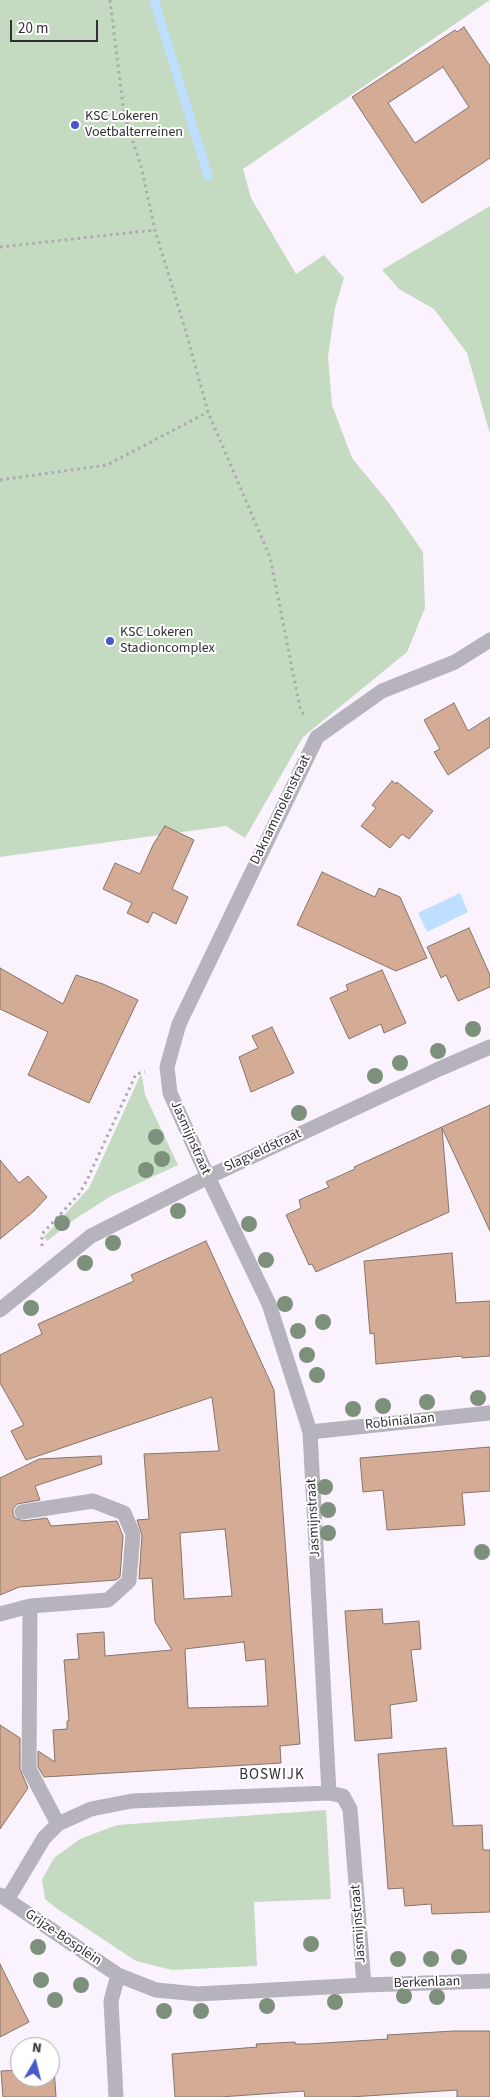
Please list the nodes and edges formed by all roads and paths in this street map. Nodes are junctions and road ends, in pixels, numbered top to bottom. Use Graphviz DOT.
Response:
graph roads {
  1 [pos="110,0"];
  2 [pos="155,230"];
  3 [pos="0,247"];
  4 [pos="208,412"];
  5 [pos="0,480"];
  6 [pos="490,640"];
  7 [pos="316,737"];
  8 [pos="490,1047"];
  9 [pos="167,1066"];
  10 [pos="208,1177"];
  11 [pos="41,1276"];
  12 [pos="0,1310"];
  13 [pos="490,1413"];
  14 [pos="310,1432"];
  15 [pos="22,1512"];
  16 [pos="30,1606"];
  17 [pos="0,1614"];
  18 [pos="329,1793"];
  19 [pos="58,1824"];
  20 [pos="3,1897"];
  21 [pos="118,1974"];
  22 [pos="490,1981"];
  23 [pos="364,1985"];
  24 [pos="116,2097"];
  1 -- 2 [label="path"];
  2 -- 3 [label="path"];
  2 -- 4 [label="path"];
  4 -- 5 [label="path"];
  4 -- 7 [label="path"];
  6 -- 7 [label="street, Daknammolenstraat"];
  7 -- 9 [label="street, Daknammolenstraat"];
  8 -- 10 [label="street, Slagveldstraat"];
  9 -- 10 [label="street, Jasmijnstraat"];
  9 -- 11 [label="path"];
  10 -- 11 [label="street, Slagveldstraat"];
  10 -- 14 [label="street, Jasmijnstraat"];
  11 -- 12 [label="street, Slagveldstraat"];
  13 -- 14 [label="street, Robinialaan"];
  14 -- 18 [label="street, Jasmijnstraat"];
  15 -- 16 [label="street"];
  16 -- 17 [label="street"];
  16 -- 19 [label="street"];
  18 -- 19 [label="street, Grijze-Bosplein"];
  18 -- 23 [label="street, Jasmijnstraat"];
  19 -- 20 [label="street, Grijze-Bosplein"];
  20 -- 21 [label="street, Grijze-Bosplein"];
  21 -- 23 [label="street, Grijze-Bosplein"];
  21 -- 24 [label="street"];
  22 -- 23 [label="street, Berkenlaan"];
}
